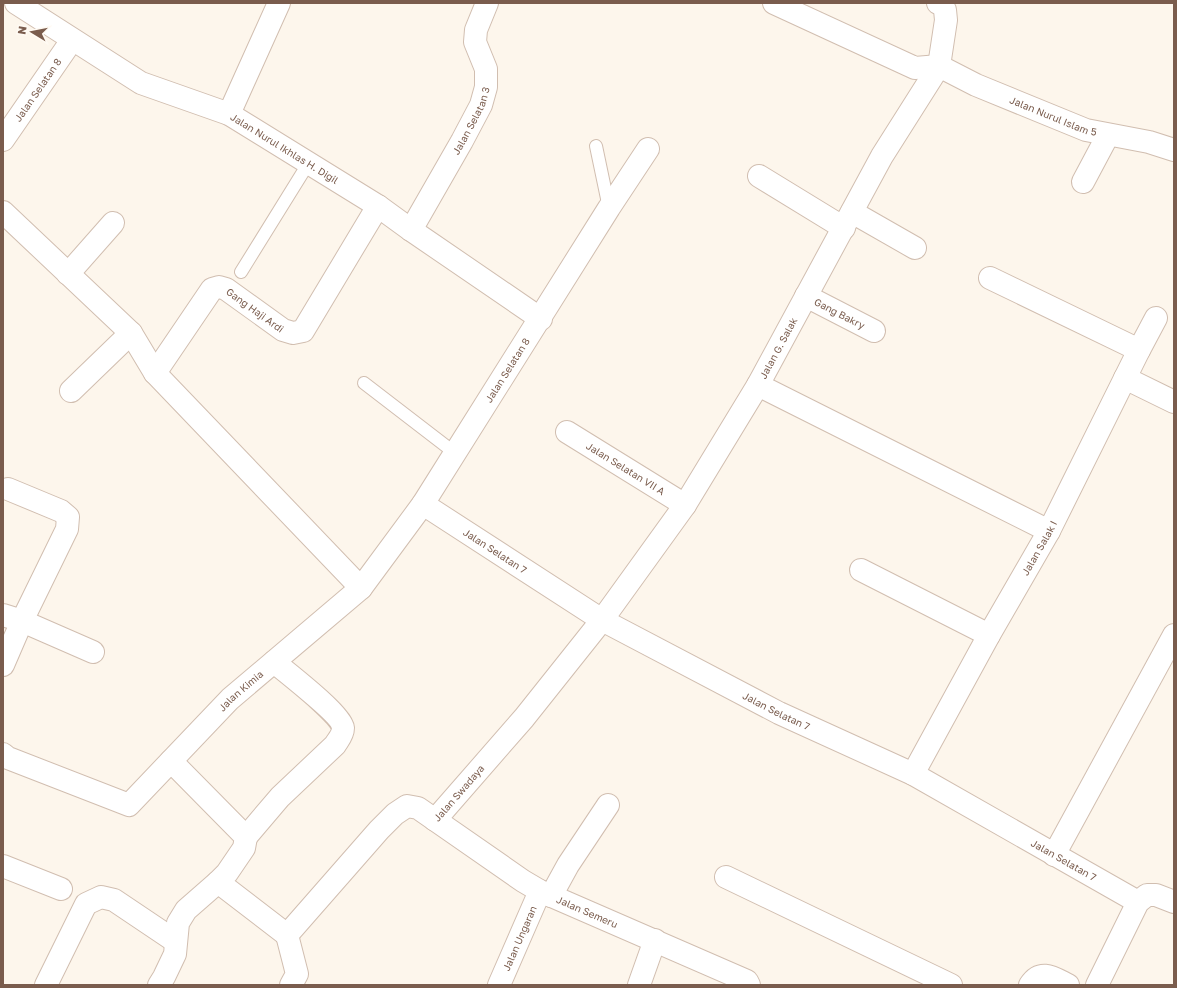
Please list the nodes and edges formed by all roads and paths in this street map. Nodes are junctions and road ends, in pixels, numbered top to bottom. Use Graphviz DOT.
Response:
graph roads {
  1 [pos="16,3"];
  2 [pos="279,3"];
  3 [pos="487,3"];
  4 [pos="774,3"];
  5 [pos="938,3"];
  6 [pos="72,40"];
  7 [pos="939,66"];
  8 [pos="229,114"];
  9 [pos="1108,135"];
  10 [pos="3,140"];
  11 [pos="596,146"];
  12 [pos="648,149"];
  13 [pos="1174,150"];
  14 [pos="308,164"];
  15 [pos="759,176"];
  16 [pos="1083,182"];
  17 [pos="378,206"];
  18 [pos="608,208"];
  19 [pos="3,212"];
  20 [pos="848,220"];
  21 [pos="113,223"];
  22 [pos="411,230"];
  23 [pos="915,248"];
  24 [pos="240,272"];
  25 [pos="68,274"];
  26 [pos="990,278"];
  27 [pos="806,296"];
  28 [pos="541,318"];
  29 [pos="1156,318"];
  30 [pos="874,331"];
  31 [pos="130,333"];
  32 [pos="1139,350"];
  33 [pos="155,373"];
  34 [pos="1125,378"];
  35 [pos="364,383"];
  36 [pos="758,385"];
  37 [pos="71,391"];
  38 [pos="1174,402"];
  39 [pos="567,432"];
  40 [pos="455,454"];
  41 [pos="8,489"];
  42 [pos="423,504"];
  43 [pos="685,505"];
  44 [pos="1048,531"];
  45 [pos="861,570"];
  46 [pos="361,588"];
  47 [pos="12,618"];
  48 [pos="602,620"];
  49 [pos="989,635"];
  50 [pos="1174,635"];
  51 [pos="93,652"];
  52 [pos="274,662"];
  53 [pos="3,665"];
  54 [pos="3,754"];
  55 [pos="171,761"];
  56 [pos="913,774"];
  57 [pos="608,804"];
  58 [pos="435,820"];
  59 [pos="246,837"];
  60 [pos="1054,855"];
  61 [pos="3,866"];
  62 [pos="726,877"];
  63 [pos="218,882"];
  64 [pos="61,889"];
  65 [pos="546,893"];
  66 [pos="1138,902"];
  67 [pos="1174,902"];
  68 [pos="287,935"];
  69 [pos="655,940"];
  70 [pos="175,941"];
  71 [pos="46,985"];
  72 [pos="159,985"];
  73 [pos="291,985"];
  74 [pos="499,985"];
  75 [pos="639,985"];
  76 [pos="749,985"];
  77 [pos="951,985"];
  78 [pos="1030,985"];
  79 [pos="1068,985"];
  80 [pos="1097,985"];
  1 -- 6 [label="street, Jalan Nurul Ikhlas H. Digil"];
  2 -- 8 [label="street"];
  3 -- 22 [label="street, Jalan Selatan 3"];
  4 -- 7 [label="street"];
  5 -- 7 [label="street"];
  6 -- 8 [label="street, Jalan Nurul Ikhlas H. Digil"];
  6 -- 10 [label="street, Jalan Selatan 8"];
  7 -- 9 [label="street, Jalan Nurul Islam 5"];
  7 -- 20 [label="street, Jalan G. Salak"];
  8 -- 14 [label="street, Jalan Nurul Ikhlas H. Digil"];
  9 -- 13 [label="street, Jalan Nurul Islam 5"];
  9 -- 16 [label="street"];
  11 -- 18 [label="lane"];
  12 -- 18 [label="street, Jalan Selatan 8"];
  14 -- 17 [label="street, Jalan Nurul Ikhlas H. Digil"];
  14 -- 24 [label="lane"];
  15 -- 20 [label="street"];
  17 -- 22 [label="street, Jalan Nurul Ikhlas H. Digil"];
  17 -- 33 [label="street, Gang Haji Ardi"];
  18 -- 28 [label="street, Jalan Selatan 8"];
  19 -- 25 [label="street"];
  20 -- 23 [label="street"];
  20 -- 27 [label="street, Jalan G. Salak"];
  21 -- 25 [label="street"];
  22 -- 28 [label="street, Jalan Nurul Ikhlas H. Digil"];
  25 -- 31 [label="street"];
  26 -- 32 [label="street"];
  27 -- 30 [label="street, Gang Bakry"];
  27 -- 36 [label="street, Jalan G. Salak"];
  28 -- 40 [label="street, Jalan Selatan 8"];
  29 -- 32 [label="street, Jalan Salak I"];
  31 -- 33 [label="street"];
  31 -- 37 [label="street"];
  32 -- 34 [label="street, Jalan Salak I"];
  33 -- 46 [label="street"];
  34 -- 38 [label="street"];
  34 -- 44 [label="street, Jalan Salak I"];
  35 -- 40 [label="lane"];
  36 -- 43 [label="street, Jalan G. Salak"];
  36 -- 44 [label="street"];
  39 -- 43 [label="street, Jalan Selatan VII A"];
  40 -- 42 [label="street, Jalan Selatan 8"];
  41 -- 47 [label="street"];
  42 -- 46 [label="street, Jalan Selatan 8"];
  42 -- 48 [label="street, Jalan Selatan 7"];
  43 -- 48 [label="street, Jalan G. Salak"];
  44 -- 49 [label="street, Jalan Salak I"];
  45 -- 49 [label="street"];
  46 -- 52 [label="street, Jalan Kimia"];
  47 -- 51 [label="street"];
  47 -- 53 [label="street"];
  48 -- 56 [label="street, Jalan Selatan 7"];
  48 -- 58 [label="street, Jalan Swadaya"];
  49 -- 56 [label="street, Jalan Salak I"];
  50 -- 60 [label="street"];
  52 -- 55 [label="street, Jalan Kimia"];
  52 -- 59 [label="street"];
  54 -- 55 [label="street, Jalan Kimia"];
  55 -- 59 [label="street"];
  56 -- 60 [label="street, Jalan Selatan 7"];
  57 -- 65 [label="street, Jalan Ungaran"];
  58 -- 65 [label="street, Jalan Semeru"];
  58 -- 68 [label="street, Jalan Swadaya"];
  59 -- 63 [label="street"];
  60 -- 66 [label="street, Jalan Selatan 7"];
  61 -- 64 [label="street"];
  62 -- 77 [label="street"];
  63 -- 68 [label="street"];
  63 -- 70 [label="street"];
  65 -- 69 [label="street, Jalan Semeru"];
  65 -- 74 [label="street, Jalan Ungaran"];
  66 -- 67 [label="street"];
  66 -- 80 [label="street"];
  68 -- 73 [label="street"];
  69 -- 75 [label="street"];
  69 -- 76 [label="street, Jalan Semeru"];
  70 -- 71 [label="street"];
  70 -- 72 [label="street"];
  78 -- 79 [label="street"];
}
